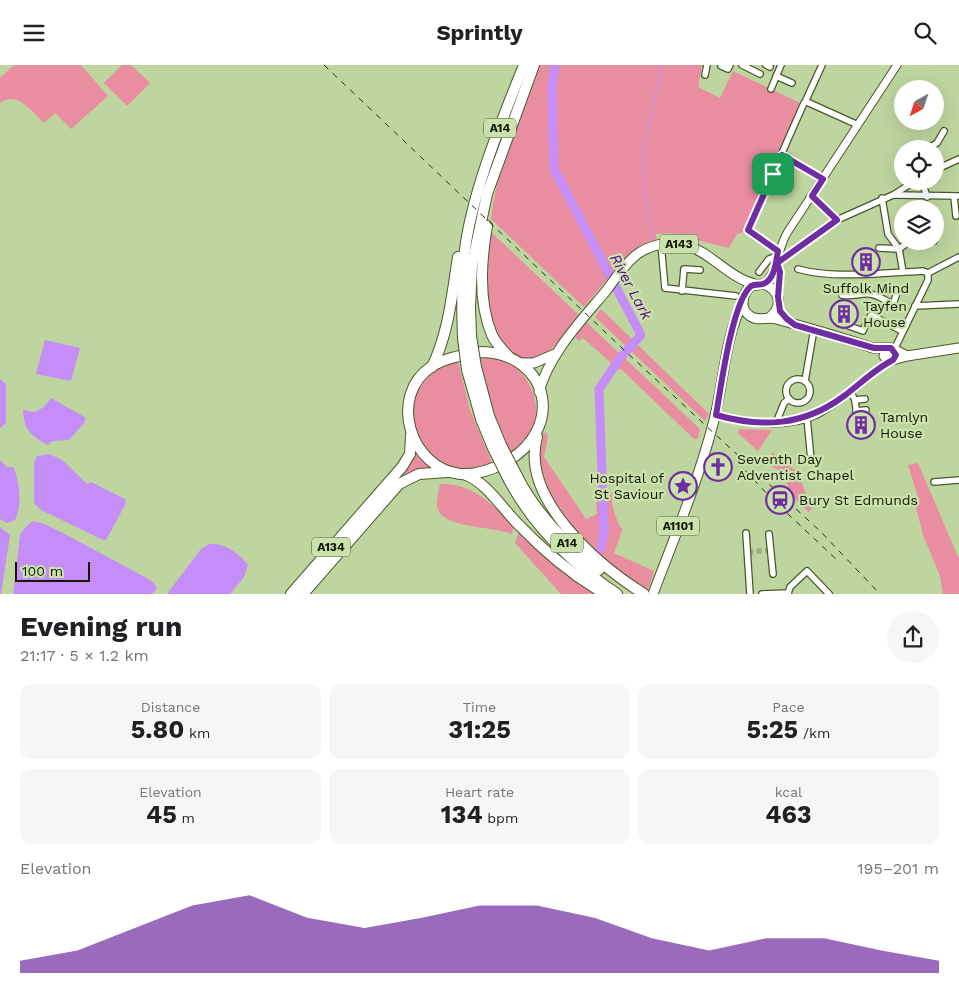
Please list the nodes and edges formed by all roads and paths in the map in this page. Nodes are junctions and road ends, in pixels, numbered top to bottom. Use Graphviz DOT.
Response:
graph roads {
  1 [pos="524,65"];
  2 [pos="534,65"];
  3 [pos="707,65"];
  4 [pos="730,65"];
  5 [pos="742,65"];
  6 [pos="822,65"];
  7 [pos="897,65"];
  8 [pos="721,67"];
  9 [pos="774,69"];
  10 [pos="760,74"];
  11 [pos="704,75"];
  12 [pos="792,83"];
  13 [pos="771,89"];
  14 [pos="806,101"];
  15 [pos="858,125"];
  16 [pos="944,131"];
  17 [pos="938,140"];
  18 [pos="782,155"];
  19 [pos="959,159"];
  20 [pos="944,166"];
  21 [pos="494,176"];
  22 [pos="823,179"];
  23 [pos="901,190"];
  24 [pos="925,190"];
  25 [pos="478,192"];
  26 [pos="893,195"];
  27 [pos="812,196"];
  28 [pos="927,197"];
  29 [pos="957,197"];
  30 [pos="882,198"];
  31 [pos="956,216"];
  32 [pos="837,220"];
  33 [pos="894,242"];
  34 [pos="661,244"];
  35 [pos="879,248"];
  36 [pos="894,249"];
  37 [pos="899,250"];
  38 [pos="778,257"];
  39 [pos="959,257"];
  40 [pos="798,269"];
  41 [pos="700,270"];
  42 [pos="759,272"];
  43 [pos="902,272"];
  44 [pos="928,273"];
  45 [pos="741,280"];
  46 [pos="760,284"];
  47 [pos="682,291"];
  48 [pos="897,293"];
  49 [pos="842,295"];
  50 [pos="741,298"];
  51 [pos="778,299"];
  52 [pos="884,301"];
  53 [pos="959,304"];
  54 [pos="915,306"];
  55 [pos="878,313"];
  56 [pos="750,317"];
  57 [pos="769,318"];
  58 [pos="795,325"];
  59 [pos="849,326"];
  60 [pos="814,329"];
  61 [pos="902,331"];
  62 [pos="732,334"];
  63 [pos="467,337"];
  64 [pos="959,348"];
  65 [pos="890,353"];
  66 [pos="555,354"];
  67 [pos="515,361"];
  68 [pos="432,367"];
  69 [pos="805,381"];
  70 [pos="850,391"];
  71 [pos="539,392"];
  72 [pos="789,399"];
  73 [pos="865,399"];
  74 [pos="855,400"];
  75 [pos="866,410"];
  76 [pos="716,415"];
  77 [pos="807,418"];
  78 [pos="776,423"];
  79 [pos="540,429"];
  80 [pos="410,431"];
  81 [pos="811,460"];
  82 [pos="449,472"];
  83 [pos="462,474"];
  84 [pos="513,478"];
  85 [pos="959,480"];
  86 [pos="934,482"];
  87 [pos="746,533"];
  88 [pos="769,534"];
  89 [pos="773,574"];
  90 [pos="652,593"];
  91 [pos="292,594"];
  92 [pos="303,594"];
  93 [pos="605,594"];
  94 [pos="617,594"];
  95 [pos="634,594"];
  96 [pos="750,594"];
  97 [pos="762,594"];
  98 [pos="788,594"];
  99 [pos="829,594"];
  1 -- 25 [label="highway, A14"];
  2 -- 21 [label="highway, A14"];
  3 -- 11 [label="street"];
  4 -- 8 [label="street"];
  5 -- 10 [label="street"];
  6 -- 14 [label="street"];
  7 -- 15 [label="street"];
  9 -- 12 [label="street"];
  9 -- 13 [label="street"];
  14 -- 15 [label="street"];
  14 -- 18 [label="street"];
  15 -- 22 [label="street"];
  16 -- 17 [label="street"];
  18 -- 22 [label="street"];
  18 -- 38 [label="street"];
  19 -- 20 [label="street"];
  21 -- 63 [label="highway, A14"];
  21 -- 67 [label="highway, A14"];
  22 -- 27 [label="street"];
  23 -- 26 [label="street"];
  24 -- 28 [label="street"];
  25 -- 63 [label="highway, A14"];
  25 -- 68 [label="highway, A14"];
  26 -- 28 [label="street"];
  26 -- 30 [label="street"];
  27 -- 32 [label="street"];
  27 -- 38 [label="street"];
  28 -- 29 [label="street"];
  29 -- 31 [label="street"];
  30 -- 32 [label="street"];
  30 -- 33 [label="street"];
  32 -- 38 [label="street"];
  34 -- 45 [label="main road, A143"];
  34 -- 47 [label="street"];
  34 -- 66 [label="main road, A143"];
  35 -- 36 [label="street"];
  37 -- 43 [label="street"];
  38 -- 42 [label="street"];
  38 -- 46 [label="street"];
  38 -- 51 [label="street"];
  39 -- 44 [label="street"];
  40 -- 43 [label="street"];
  41 -- 47 [label="street"];
  43 -- 44 [label="street"];
  44 -- 54 [label="street"];
  45 -- 46 [label="main road, A143"];
  45 -- 50 [label="main road"];
  46 -- 50 [label="main road"];
  46 -- 51 [label="main road"];
  47 -- 50 [label="street"];
  48 -- 52 [label="street"];
  49 -- 52 [label="street"];
  50 -- 56 [label="main road"];
  50 -- 62 [label="main road, A1101"];
  51 -- 57 [label="main road"];
  51 -- 58 [label="main road"];
  52 -- 55 [label="street"];
  53 -- 54 [label="street"];
  54 -- 61 [label="street"];
  55 -- 59 [label="street"];
  55 -- 61 [label="street"];
  56 -- 57 [label="main road"];
  56 -- 62 [label="main road"];
  57 -- 58 [label="main road"];
  58 -- 60 [label="main road"];
  60 -- 65 [label="main road"];
  60 -- 69 [label="street"];
  61 -- 65 [label="street"];
  62 -- 76 [label="main road, A1101"];
  63 -- 84 [label="highway, A14, bridge"];
  64 -- 65 [label="main road"];
  65 -- 70 [label="street"];
  66 -- 67 [label="main road, A143"];
  66 -- 71 [label="main road, A143"];
  67 -- 68 [label="highway"];
  67 -- 71 [label="highway"];
  68 -- 80 [label="highway"];
  69 -- 72 [label="street"];
  69 -- 72 [label="street"];
  70 -- 74 [label="street"];
  70 -- 77 [label="street"];
  71 -- 79 [label="highway"];
  72 -- 78 [label="street"];
  73 -- 74 [label="street"];
  74 -- 75 [label="street"];
  76 -- 78 [label="street"];
  76 -- 90 [label="main road, A1101"];
  77 -- 78 [label="street"];
  77 -- 81 [label="street"];
  79 -- 83 [label="highway"];
  79 -- 90 [label="highway, A14"];
  80 -- 82 [label="highway"];
  80 -- 91 [label="highway, A134"];
  82 -- 83 [label="highway"];
  82 -- 92 [label="highway, A134"];
  83 -- 93 [label="highway, A14"];
  84 -- 94 [label="highway, A14"];
  84 -- 95 [label="highway, A14"];
  85 -- 86 [label="street"];
  87 -- 96 [label="street"];
  88 -- 89 [label="street"];
  97 -- 98 [label="street"];
  98 -- 99 [label="street"];
}
